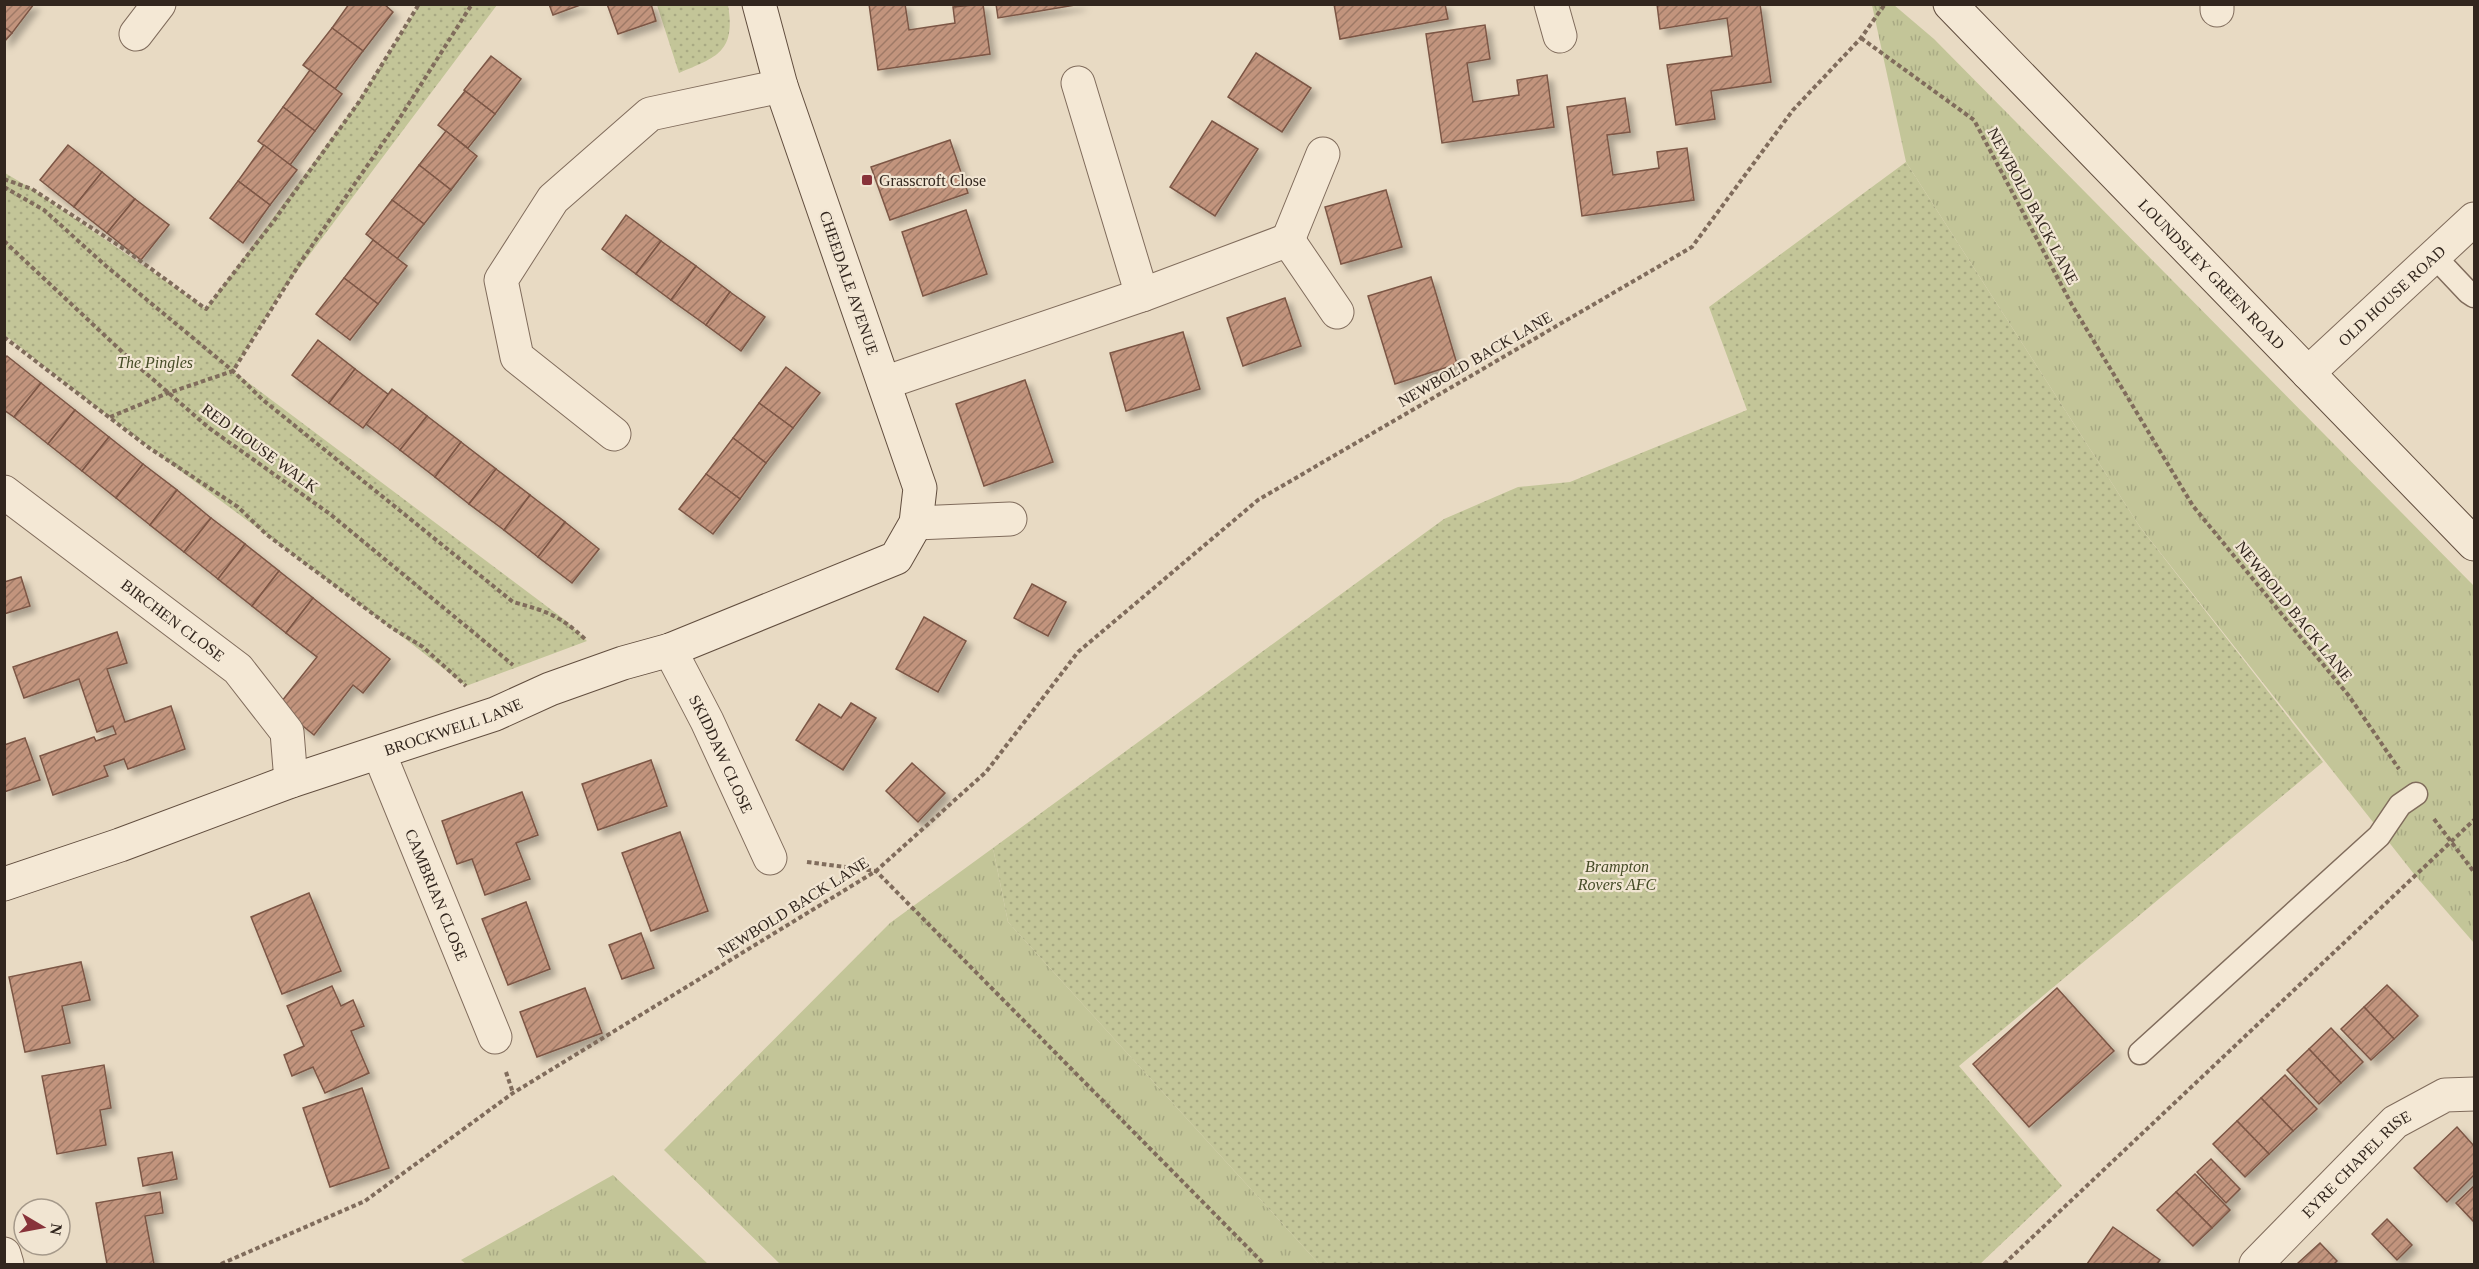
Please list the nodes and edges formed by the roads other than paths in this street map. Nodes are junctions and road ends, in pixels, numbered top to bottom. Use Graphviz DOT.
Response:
graph roads {
  1 [pos="159,4"];
  2 [pos="759,4"];
  3 [pos="1551,4"];
  4 [pos="1950,4"];
  5 [pos="136,34"];
  6 [pos="1560,36"];
  7 [pos="1078,83"];
  8 [pos="781,86"];
  9 [pos="1323,154"];
  10 [pos="2475,219"];
  11 [pos="1288,240"];
  12 [pos="2434,256"];
  13 [pos="1142,295"];
  14 [pos="2475,296"];
  15 [pos="1337,312"];
  16 [pos="2308,373"];
  17 [pos="884,383"];
  18 [pos="614,434"];
  19 [pos="4,492"];
  20 [pos="1010,519"];
  21 [pos="916,523"];
  22 [pos="2475,544"];
  23 [pos="896,558"];
  24 [pos="670,650"];
  25 [pos="379,753"];
  26 [pos="291,781"];
  27 [pos="2416,794"];
  28 [pos="770,858"];
  29 [pos="4,884"];
  30 [pos="495,1037"];
  31 [pos="2140,1053"];
  32 [pos="2475,1094"];
  33 [pos="4,1254"];
  34 [pos="7,1264"];
  35 [pos="2256,1264"];
  1 -- 5 [label="street"];
  2 -- 8 [label="street, CHEEDALE AVENUE"];
  3 -- 6 [label="street"];
  4 -- 16 [label="street, LOUNDSLEY GREEN ROAD"];
  7 -- 13 [label="street"];
  8 -- 17 [label="street, CHEEDALE AVENUE"];
  8 -- 18 [label="street"];
  9 -- 11 [label="street"];
  10 -- 12 [label="street, OLD HOUSE ROAD"];
  11 -- 13 [label="street"];
  11 -- 15 [label="street"];
  12 -- 14 [label="lane"];
  12 -- 16 [label="street, OLD HOUSE ROAD"];
  13 -- 17 [label="street"];
  16 -- 22 [label="street, LOUNDSLEY GREEN ROAD"];
  17 -- 21 [label="street, CHEEDALE AVENUE"];
  19 -- 26 [label="street, BIRCHEN CLOSE"];
  20 -- 21 [label="street"];
  21 -- 23 [label="street, CHEEDALE AVENUE"];
  23 -- 24 [label="street, BROCKWELL LANE"];
  24 -- 25 [label="street, BROCKWELL LANE"];
  24 -- 28 [label="street, SKIDDAW CLOSE"];
  25 -- 26 [label="street, BROCKWELL LANE"];
  25 -- 30 [label="street, CAMBRIAN CLOSE"];
  26 -- 29 [label="street, BROCKWELL LANE"];
  27 -- 31 [label="lane"];
  32 -- 35 [label="street, EYRE CHAPEL RISE"];
  33 -- 34 [label="street"];
}
